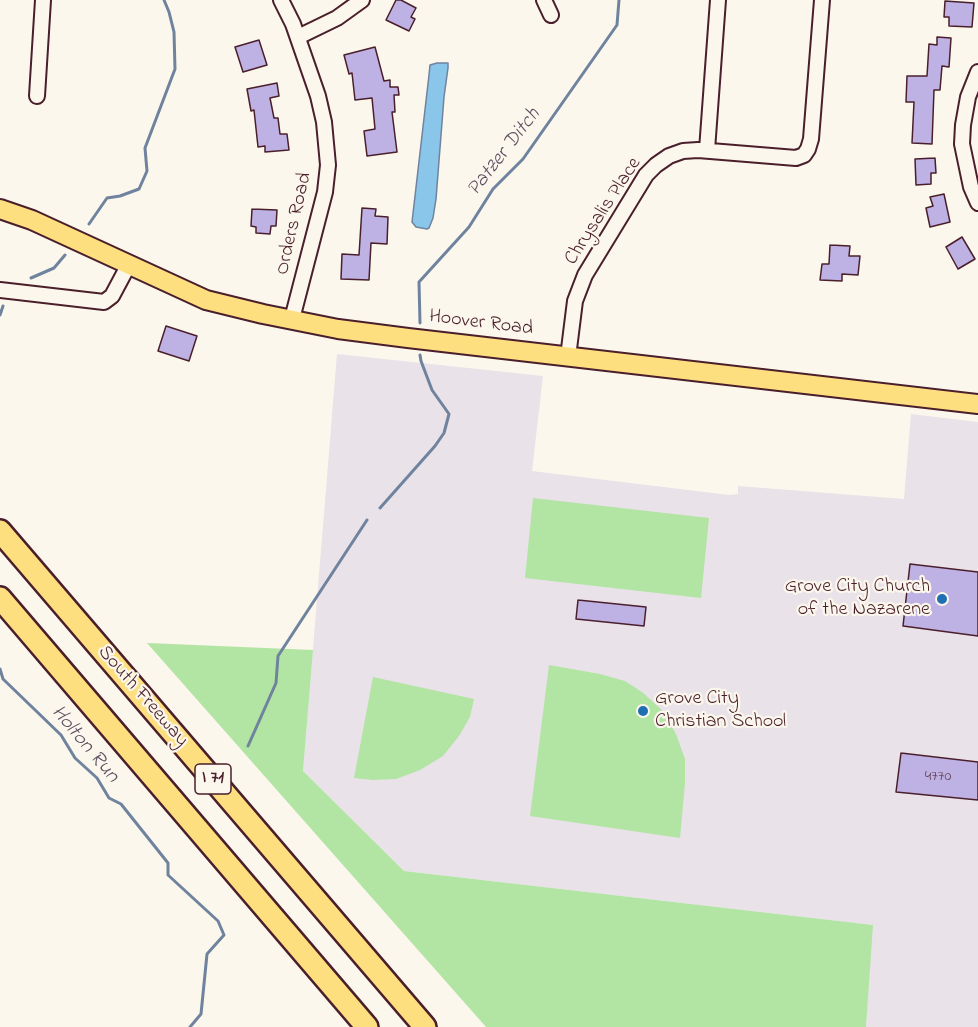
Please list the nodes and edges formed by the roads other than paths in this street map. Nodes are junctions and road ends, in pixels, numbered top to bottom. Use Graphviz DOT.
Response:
graph roads {
  1 [pos="43,0"];
  2 [pos="281,0"];
  3 [pos="362,0"];
  4 [pos="544,0"];
  5 [pos="718,0"];
  6 [pos="822,0"];
  7 [pos="551,15"];
  8 [pos="298,36"];
  9 [pos="978,72"];
  10 [pos="37,96"];
  11 [pos="707,150"];
  12 [pos="978,203"];
  13 [pos="0,209"];
  14 [pos="128,266"];
  15 [pos="0,291"];
  16 [pos="292,319"];
  17 [pos="568,357"];
  18 [pos="978,404"];
  19 [pos="0,531"];
  20 [pos="0,598"];
  21 [pos="368,1027"];
  22 [pos="425,1027"];
  1 -- 10 [label="street"];
  2 -- 8 [label="street, Orders Road"];
  3 -- 8 [label="street"];
  4 -- 7 [label="street"];
  5 -- 11 [label="street"];
  6 -- 11 [label="street, Chrysalis Place"];
  8 -- 16 [label="street, Orders Road"];
  9 -- 12 [label="street"];
  11 -- 17 [label="street, Chrysalis Place"];
  13 -- 14 [label="main road, Hoover Road"];
  14 -- 15 [label="street"];
  14 -- 16 [label="main road, Hoover Road"];
  16 -- 17 [label="main road, Hoover Road"];
  17 -- 18 [label="main road, Hoover Road"];
  19 -- 22 [label="highway, South Freeway / I 71"];
  20 -- 21 [label="highway, I 71"];
}
